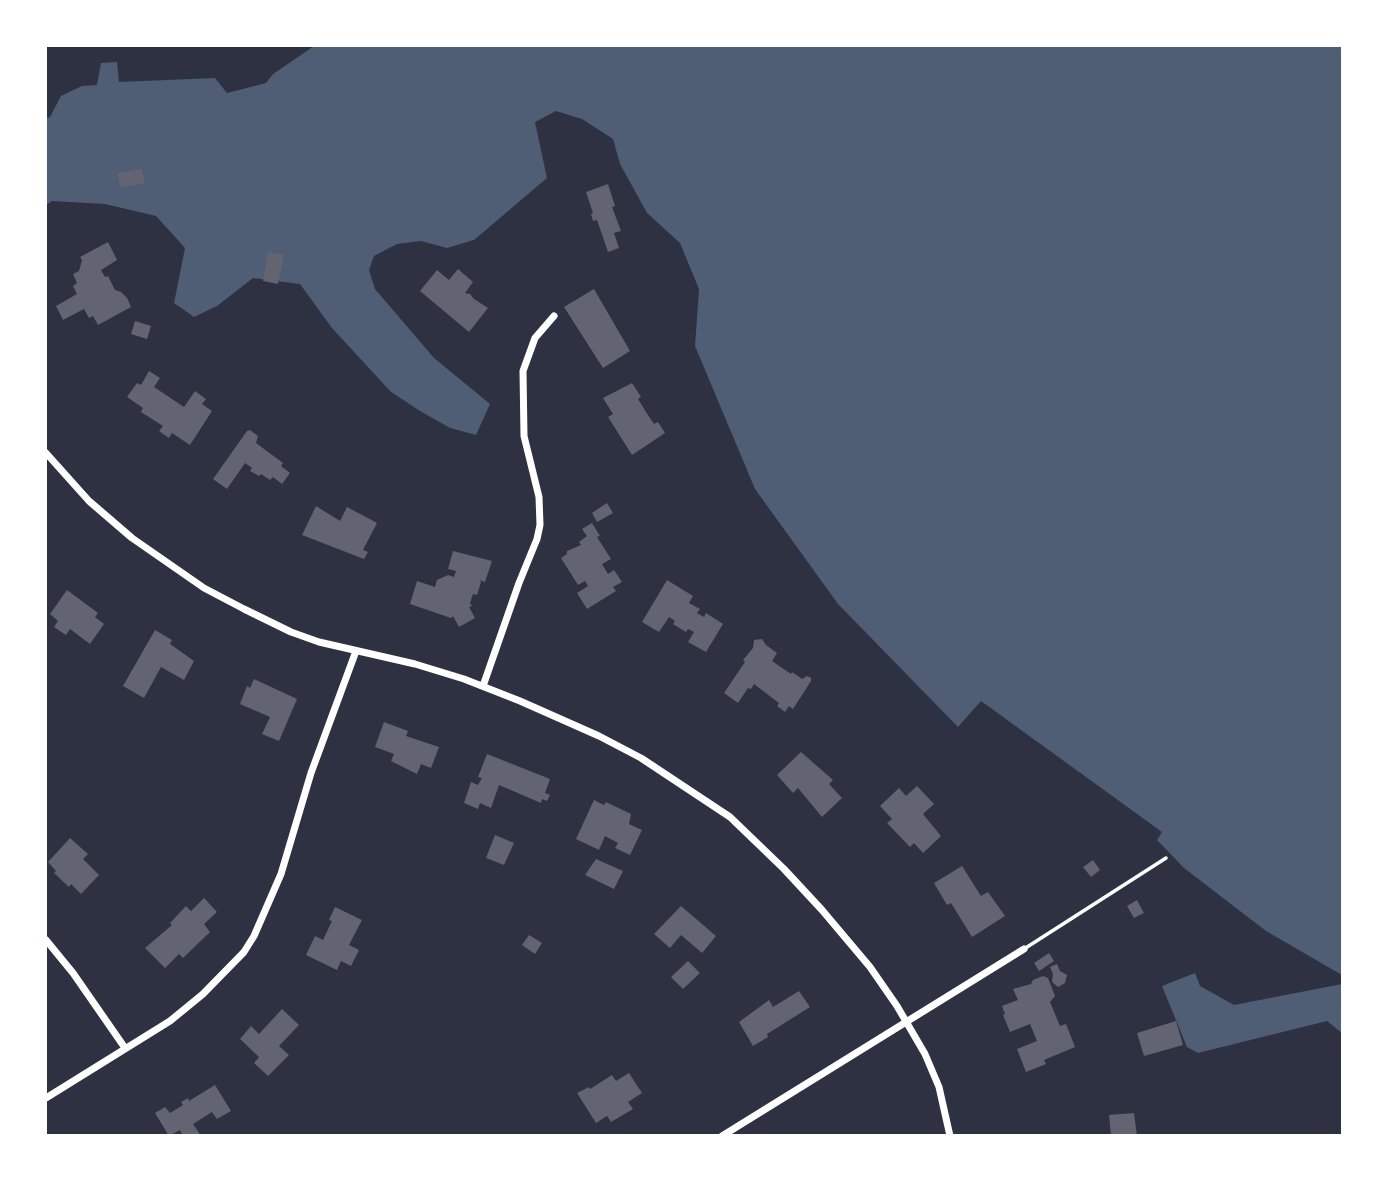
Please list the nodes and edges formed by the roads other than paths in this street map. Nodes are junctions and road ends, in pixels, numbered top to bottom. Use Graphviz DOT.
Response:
graph roads {
  1 [pos="554,316"];
  2 [pos="46,453"];
  3 [pos="356,651"];
  4 [pos="483,686"];
  5 [pos="1166,858"];
  6 [pos="46,940"];
  7 [pos="1024,948"];
  8 [pos="906,1022"];
  9 [pos="125,1048"];
  10 [pos="46,1098"];
  11 [pos="722,1136"];
  12 [pos="950,1136"];
  1 -- 4 [label="street"];
  2 -- 3 [label="street"];
  3 -- 4 [label="street"];
  3 -- 9 [label="street"];
  4 -- 8 [label="street"];
  5 -- 7 [label="lane"];
  6 -- 9 [label="street"];
  7 -- 8 [label="street"];
  8 -- 11 [label="street"];
  8 -- 12 [label="street"];
  9 -- 10 [label="street"];
}
